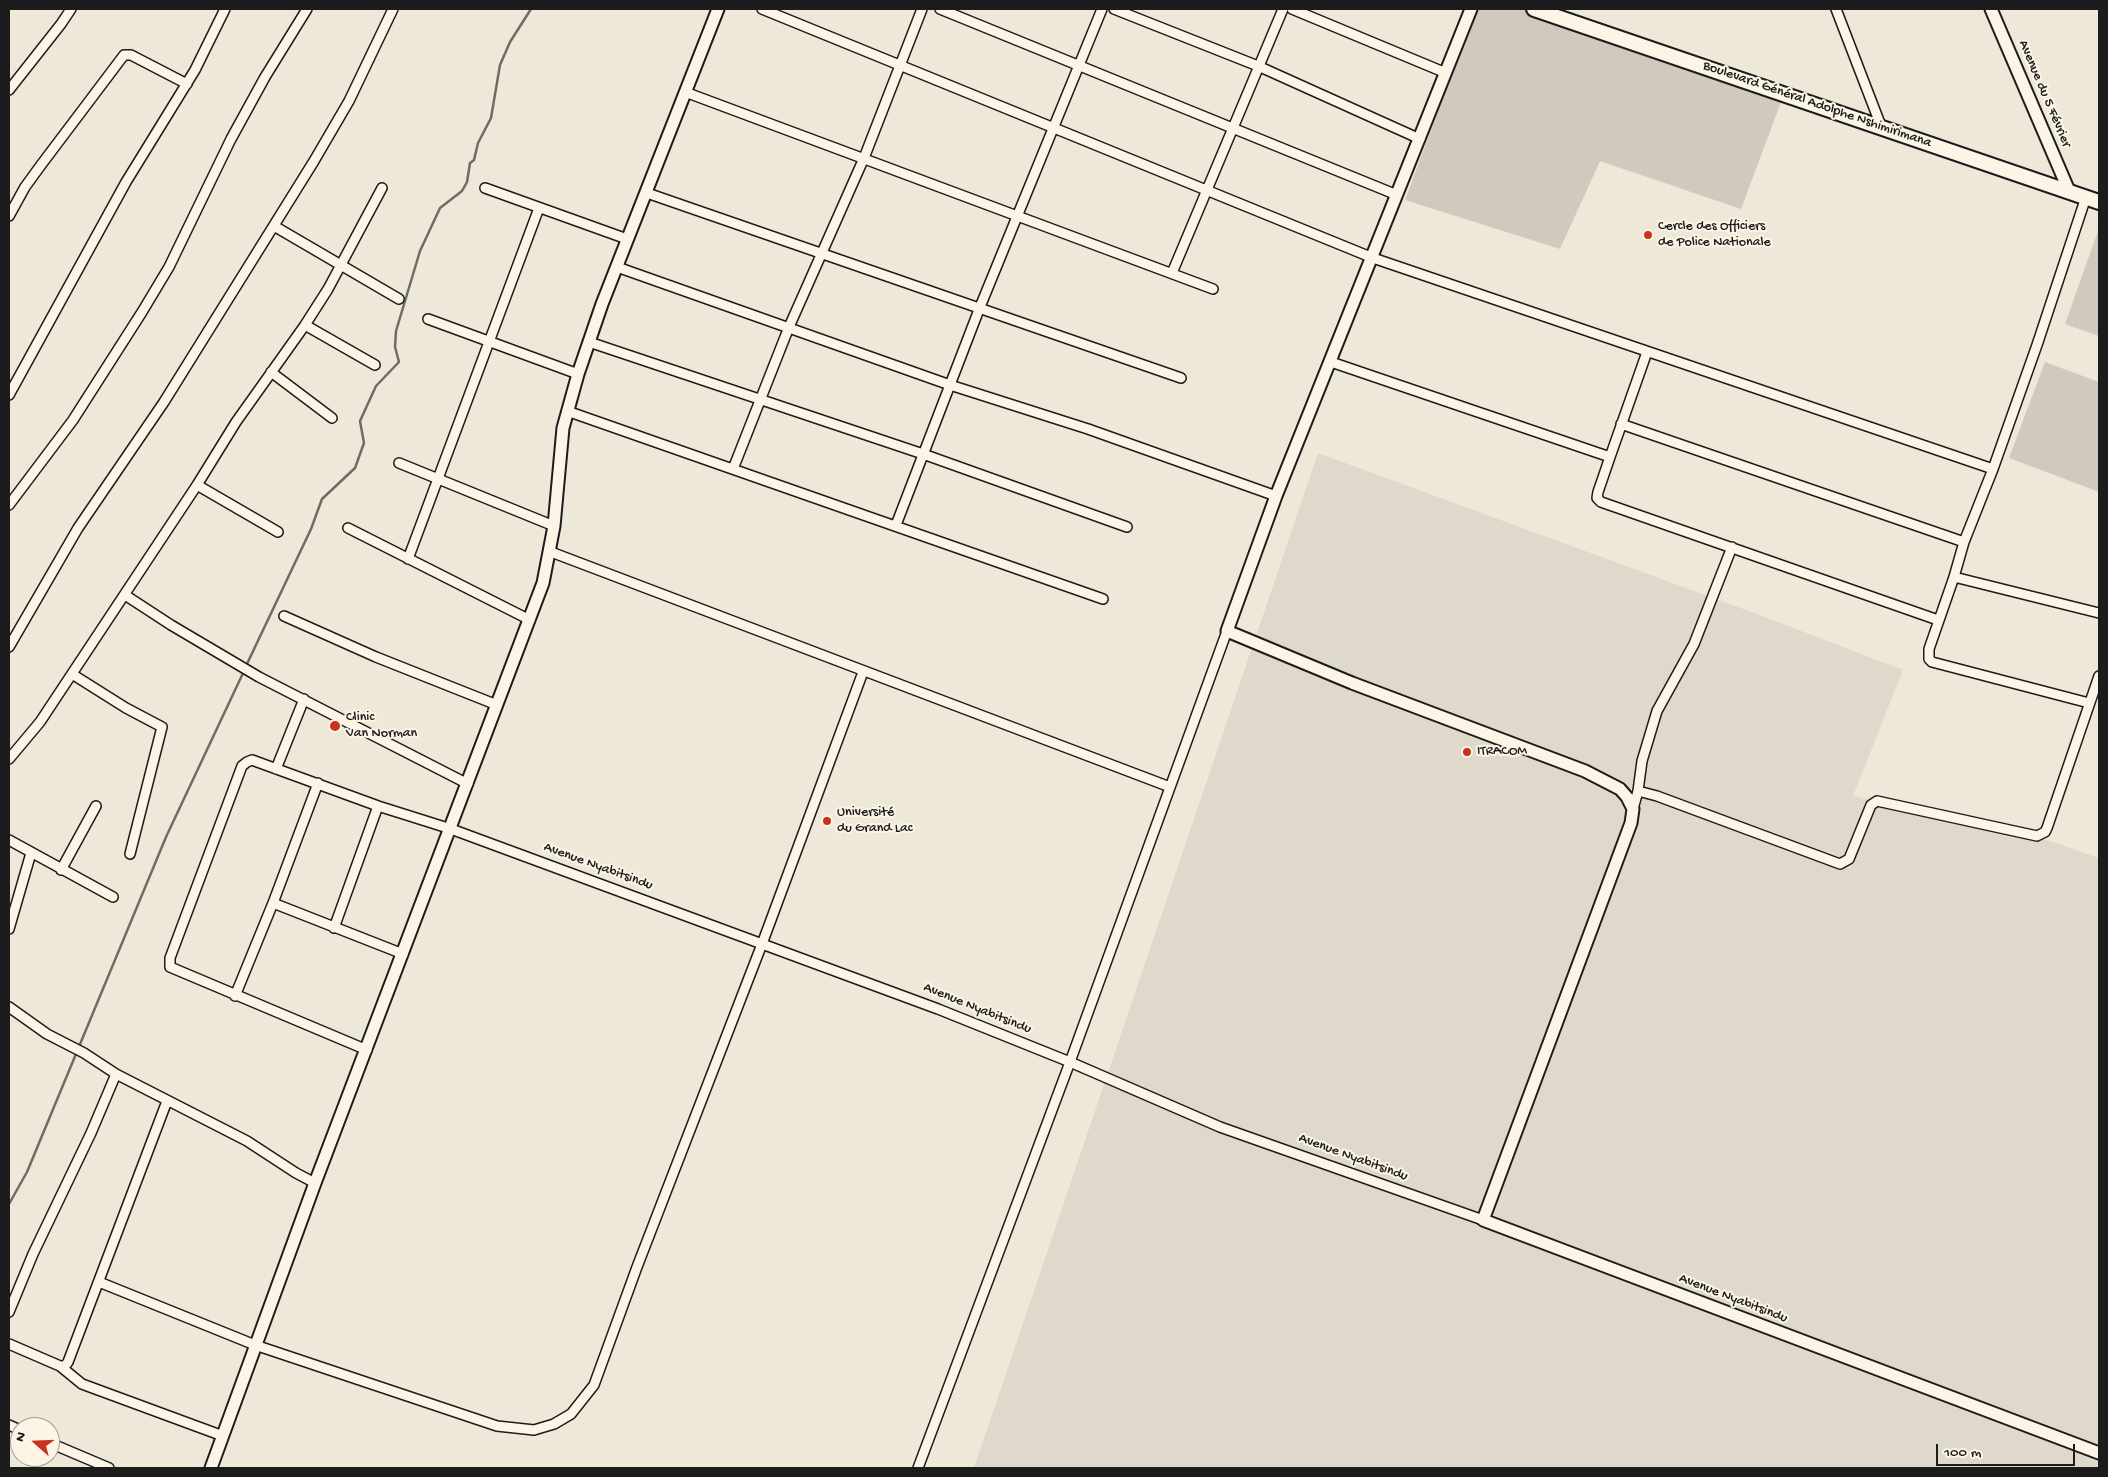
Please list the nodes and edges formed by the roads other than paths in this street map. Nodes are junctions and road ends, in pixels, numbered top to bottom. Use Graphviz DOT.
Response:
graph roads {
  1 [pos="71,9"];
  2 [pos="225,9"];
  3 [pos="307,9"];
  4 [pos="393,9"];
  5 [pos="718,9"];
  6 [pos="762,9"];
  7 [pos="922,9"];
  8 [pos="940,9"];
  9 [pos="1102,9"];
  10 [pos="1114,9"];
  11 [pos="1282,9"];
  12 [pos="1292,9"];
  13 [pos="1471,9"];
  14 [pos="1534,9"];
  15 [pos="1836,9"];
  16 [pos="1991,9"];
  17 [pos="900,66"];
  18 [pos="1078,66"];
  19 [pos="1258,66"];
  20 [pos="1446,73"];
  21 [pos="187,84"];
  22 [pos="9,90"];
  23 [pos="685,92"];
  24 [pos="1880,126"];
  25 [pos="1054,127"];
  26 [pos="1232,128"];
  27 [pos="1420,139"];
  28 [pos="864,158"];
  29 [pos="382,188"];
  30 [pos="485,188"];
  31 [pos="1207,190"];
  32 [pos="2069,191"];
  33 [pos="647,193"];
  34 [pos="1397,195"];
  35 [pos="2092,199"];
  36 [pos="539,208"];
  37 [pos="9,216"];
  38 [pos="1017,216"];
  39 [pos="274,226"];
  40 [pos="627,239"];
  41 [pos="820,254"];
  42 [pos="1373,258"];
  43 [pos="340,264"];
  44 [pos="617,267"];
  45 [pos="1172,273"];
  46 [pos="1213,289"];
  47 [pos="399,299"];
  48 [pos="980,307"];
  49 [pos="428,319"];
  50 [pos="305,325"];
  51 [pos="789,327"];
  52 [pos="490,341"];
  53 [pos="589,342"];
  54 [pos="1647,352"];
  55 [pos="1330,362"];
  56 [pos="375,365"];
  57 [pos="271,372"];
  58 [pos="578,374"];
  59 [pos="1181,378"];
  60 [pos="950,385"];
  61 [pos="10,390"];
  62 [pos="759,400"];
  63 [pos="567,411"];
  64 [pos="332,418"];
  65 [pos="1621,424"];
  66 [pos="923,454"];
  67 [pos="1610,457"];
  68 [pos="399,463"];
  69 [pos="733,469"];
  70 [pos="1992,469"];
  71 [pos="440,480"];
  72 [pos="197,485"];
  73 [pos="1276,496"];
  74 [pos="9,505"];
  75 [pos="896,525"];
  76 [pos="554,526"];
  77 [pos="1127,527"];
  78 [pos="348,528"];
  79 [pos="278,532"];
  80 [pos="1964,542"];
  81 [pos="1732,548"];
  82 [pos="550,552"];
  83 [pos="408,559"];
  84 [pos="1954,577"];
  85 [pos="125,595"];
  86 [pos="1102,599"];
  87 [pos="2099,612"];
  88 [pos="284,616"];
  89 [pos="530,620"];
  90 [pos="1938,620"];
  91 [pos="1227,631"];
  92 [pos="9,647"];
  93 [pos="863,672"];
  94 [pos="72,674"];
  95 [pos="2099,676"];
  96 [pos="304,699"];
  97 [pos="2089,703"];
  98 [pos="497,705"];
  99 [pos="9,759"];
  100 [pos="276,768"];
  101 [pos="318,784"];
  102 [pos="468,784"];
  103 [pos="1170,787"];
  104 [pos="1638,791"];
  105 [pos="96,806"];
  106 [pos="378,806"];
  107 [pos="1632,809"];
  108 [pos="451,829"];
  109 [pos="9,840"];
  110 [pos="31,853"];
  111 [pos="130,854"];
  112 [pos="61,870"];
  113 [pos="113,897"];
  114 [pos="273,903"];
  115 [pos="334,928"];
  116 [pos="9,929"];
  117 [pos="762,944"];
  118 [pos="403,954"];
  119 [pos="235,996"];
  120 [pos="9,1007"];
  121 [pos="367,1050"];
  122 [pos="1070,1062"];
  123 [pos="116,1074"];
  124 [pos="167,1100"];
  125 [pos="315,1183"];
  126 [pos="1483,1220"];
  127 [pos="99,1282"];
  128 [pos="9,1312"];
  129 [pos="9,1344"];
  130 [pos="255,1345"];
  131 [pos="60,1366"];
  132 [pos="223,1436"];
  133 [pos="60,1447"];
  134 [pos="2099,1453"];
  135 [pos="109,1468"];
  136 [pos="211,1468"];
  137 [pos="918,1468"];
  1 -- 22 [label="street"];
  2 -- 21 [label="street"];
  3 -- 74 [label="street"];
  4 -- 39 [label="street"];
  5 -- 23 [label="street"];
  6 -- 17 [label="street"];
  7 -- 17 [label="street"];
  8 -- 18 [label="street"];
  9 -- 18 [label="street"];
  10 -- 19 [label="street"];
  11 -- 19 [label="street"];
  12 -- 20 [label="street"];
  13 -- 20 [label="street"];
  14 -- 24 [label="main road, Boulevard Général Adolphe Nshimirimana"];
  15 -- 24 [label="street"];
  16 -- 32 [label="street, Avenue du 5 Février"];
  17 -- 25 [label="street"];
  17 -- 28 [label="street"];
  18 -- 25 [label="street"];
  18 -- 26 [label="street"];
  19 -- 26 [label="street"];
  19 -- 27 [label="street"];
  20 -- 27 [label="street"];
  21 -- 37 [label="street"];
  21 -- 61 [label="street"];
  23 -- 28 [label="street"];
  23 -- 33 [label="street"];
  24 -- 32 [label="main road, Boulevard Général Adolphe Nshimirimana"];
  25 -- 31 [label="street"];
  25 -- 38 [label="street"];
  26 -- 31 [label="street"];
  26 -- 34 [label="street"];
  27 -- 34 [label="street"];
  28 -- 38 [label="street"];
  28 -- 41 [label="street"];
  29 -- 43 [label="street"];
  30 -- 36 [label="street"];
  31 -- 42 [label="street"];
  31 -- 45 [label="street"];
  32 -- 35 [label="main road, Boulevard Général Adolphe Nshimirimana"];
  33 -- 40 [label="street"];
  33 -- 41 [label="street"];
  34 -- 42 [label="street"];
  35 -- 70 [label="street"];
  36 -- 40 [label="street"];
  36 -- 52 [label="street"];
  38 -- 45 [label="street"];
  38 -- 48 [label="street"];
  39 -- 43 [label="street"];
  39 -- 92 [label="street"];
  40 -- 44 [label="street"];
  41 -- 48 [label="street"];
  41 -- 51 [label="street"];
  42 -- 54 [label="street"];
  42 -- 55 [label="street"];
  43 -- 47 [label="street"];
  43 -- 50 [label="street"];
  44 -- 51 [label="street"];
  44 -- 53 [label="street"];
  45 -- 46 [label="street"];
  48 -- 59 [label="street"];
  48 -- 60 [label="street"];
  49 -- 52 [label="street"];
  50 -- 56 [label="street"];
  50 -- 57 [label="street"];
  51 -- 60 [label="street"];
  51 -- 62 [label="street"];
  52 -- 58 [label="street"];
  52 -- 71 [label="street"];
  53 -- 58 [label="street"];
  53 -- 62 [label="street"];
  54 -- 65 [label="street"];
  54 -- 70 [label="street"];
  55 -- 67 [label="street"];
  55 -- 73 [label="street"];
  57 -- 64 [label="street"];
  57 -- 72 [label="street"];
  58 -- 63 [label="street"];
  60 -- 66 [label="street"];
  60 -- 73 [label="street"];
  62 -- 66 [label="street"];
  62 -- 69 [label="street"];
  63 -- 69 [label="street"];
  63 -- 76 [label="street"];
  65 -- 67 [label="street"];
  65 -- 80 [label="street"];
  66 -- 75 [label="street"];
  66 -- 77 [label="street"];
  67 -- 81 [label="street"];
  68 -- 71 [label="street"];
  69 -- 75 [label="street"];
  70 -- 80 [label="street"];
  71 -- 76 [label="street"];
  71 -- 83 [label="street"];
  72 -- 79 [label="street"];
  72 -- 85 [label="street"];
  73 -- 91 [label="street"];
  75 -- 86 [label="street"];
  76 -- 82 [label="street"];
  78 -- 83 [label="street"];
  80 -- 84 [label="street"];
  81 -- 90 [label="street"];
  81 -- 104 [label="street"];
  82 -- 89 [label="street"];
  82 -- 93 [label="street"];
  83 -- 89 [label="street"];
  84 -- 87 [label="street"];
  84 -- 90 [label="street"];
  85 -- 94 [label="street"];
  85 -- 96 [label="street"];
  88 -- 98 [label="street"];
  89 -- 98 [label="street"];
  90 -- 97 [label="street"];
  91 -- 103 [label="street"];
  91 -- 107 [label="street"];
  93 -- 103 [label="street"];
  93 -- 117 [label="street"];
  94 -- 99 [label="street"];
  94 -- 111 [label="street"];
  95 -- 97 [label="street"];
  96 -- 100 [label="street"];
  96 -- 102 [label="street"];
  97 -- 104 [label="street"];
  98 -- 102 [label="street"];
  100 -- 101 [label="street, Avenue Nyabitsindu"];
  100 -- 119 [label="street, Avenue Nyabitsindu"];
  101 -- 106 [label="street, Avenue Nyabitsindu"];
  101 -- 114 [label="street"];
  102 -- 108 [label="street"];
  103 -- 122 [label="street"];
  104 -- 107 [label="street"];
  105 -- 112 [label="street"];
  106 -- 108 [label="street, Avenue Nyabitsindu"];
  106 -- 115 [label="street"];
  107 -- 126 [label="street"];
  108 -- 117 [label="street, Avenue Nyabitsindu"];
  108 -- 118 [label="street"];
  109 -- 110 [label="street"];
  110 -- 112 [label="street"];
  110 -- 116 [label="street"];
  112 -- 113 [label="street"];
  114 -- 115 [label="street"];
  114 -- 119 [label="street"];
  115 -- 118 [label="street"];
  117 -- 122 [label="street, Avenue Nyabitsindu"];
  117 -- 130 [label="street"];
  118 -- 121 [label="street"];
  119 -- 121 [label="street, Avenue Nyabitsindu"];
  120 -- 123 [label="street"];
  121 -- 125 [label="street"];
  122 -- 126 [label="street, Avenue Nyabitsindu"];
  122 -- 137 [label="street"];
  123 -- 124 [label="street"];
  123 -- 128 [label="street"];
  124 -- 125 [label="street"];
  124 -- 127 [label="street"];
  125 -- 130 [label="street"];
  126 -- 134 [label="street, Avenue Nyabitsindu"];
  127 -- 130 [label="street"];
  127 -- 131 [label="street"];
  129 -- 131 [label="street"];
  130 -- 132 [label="street"];
  131 -- 132 [label="street"];
  132 -- 136 [label="street"];
  133 -- 135 [label="street"];
}
